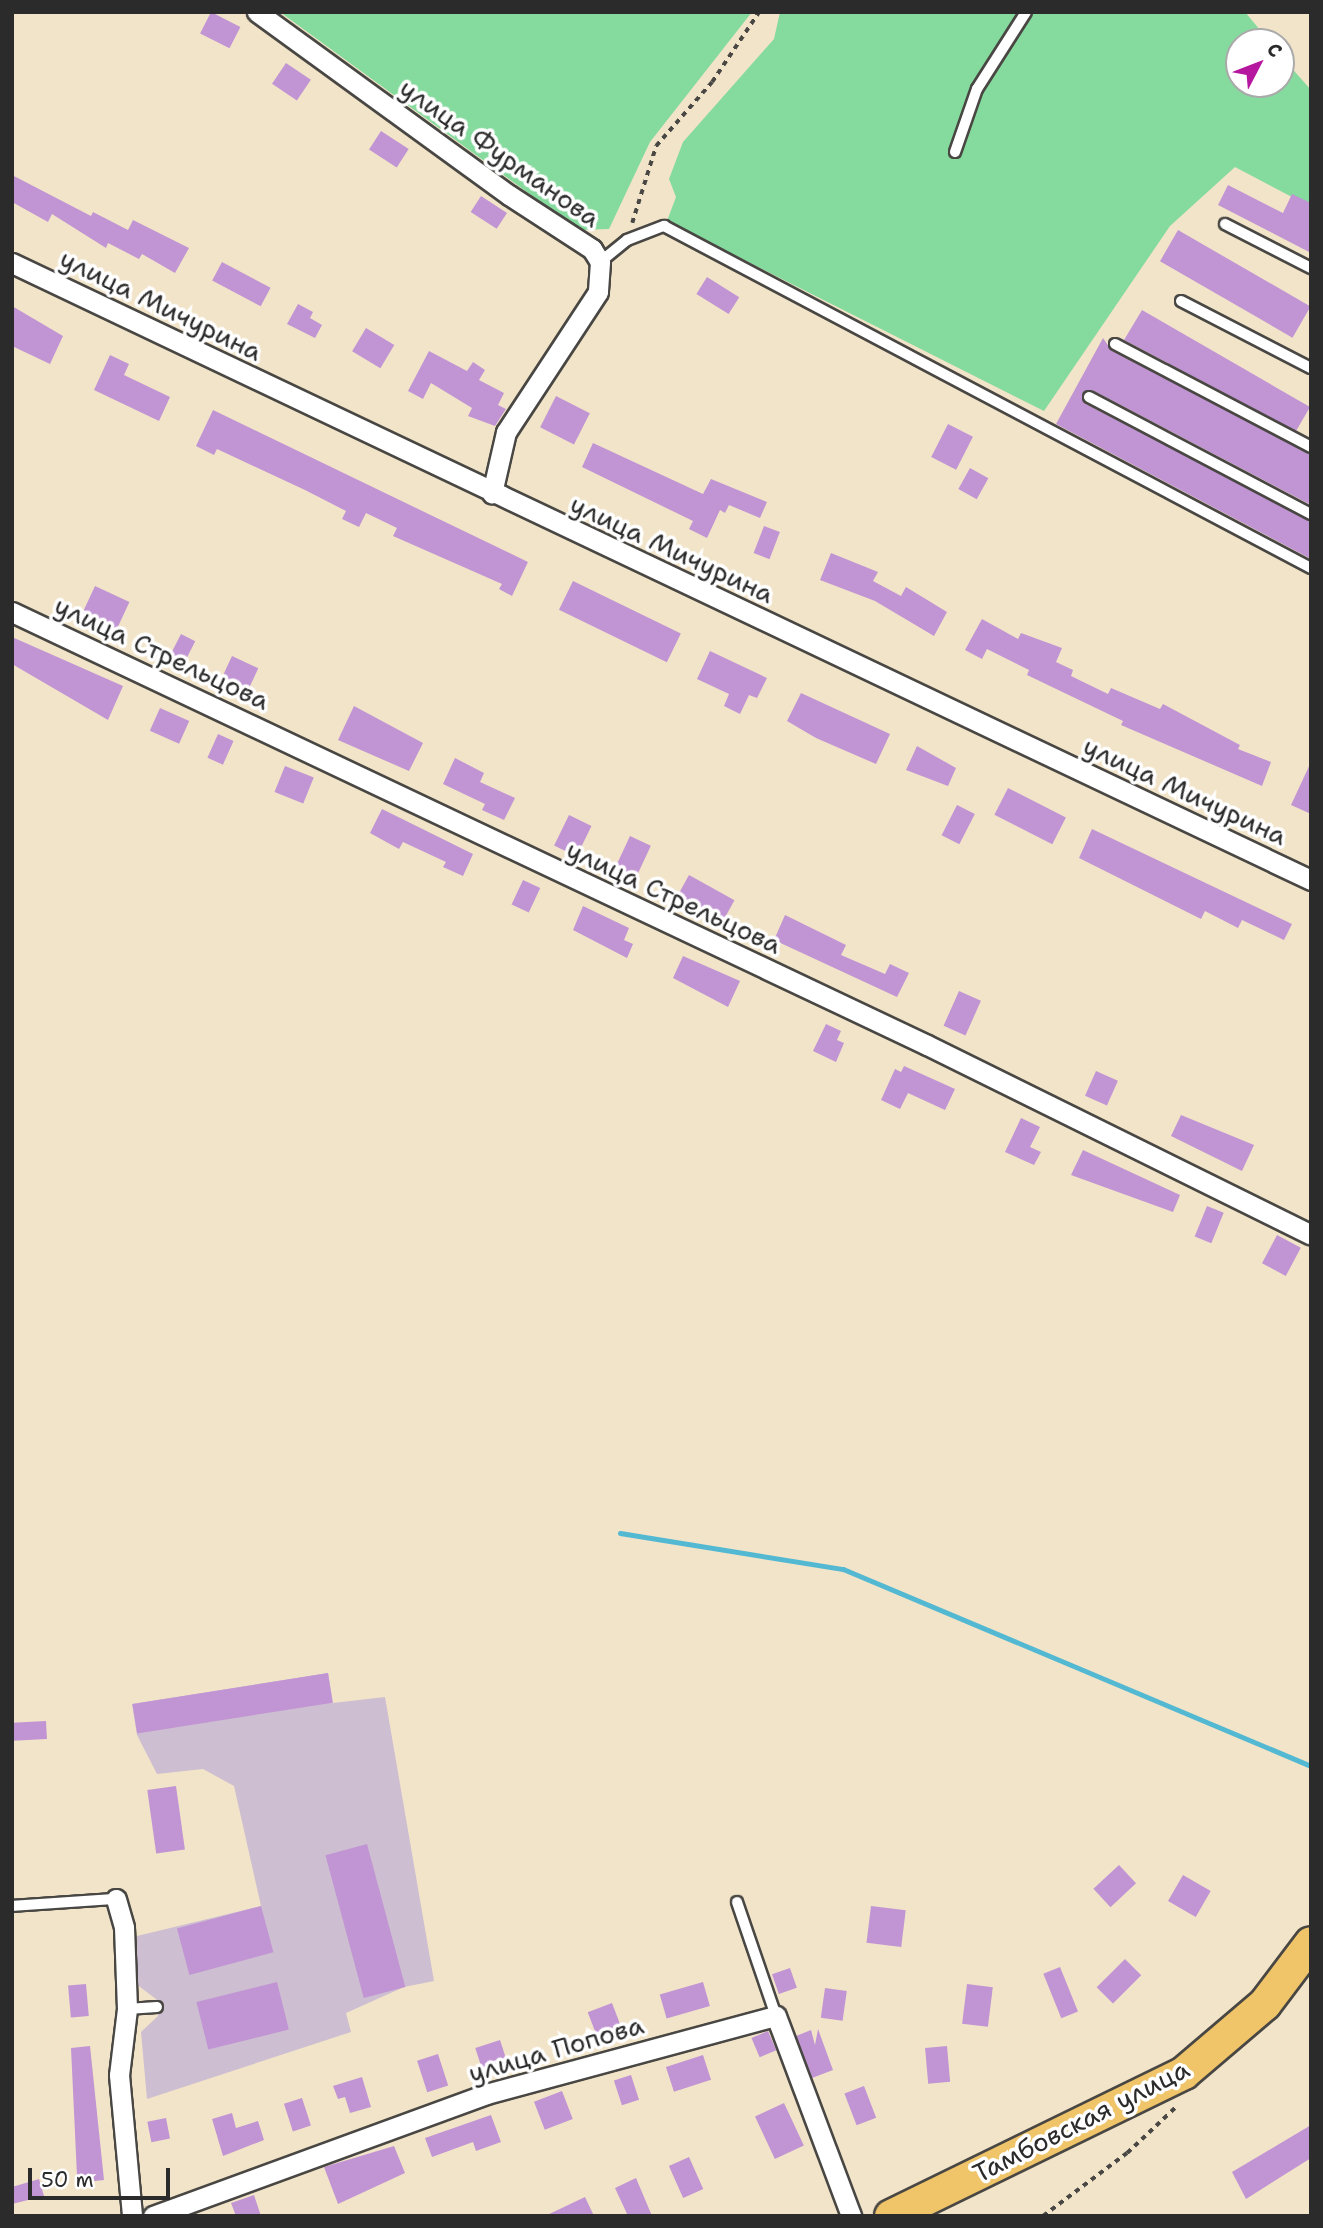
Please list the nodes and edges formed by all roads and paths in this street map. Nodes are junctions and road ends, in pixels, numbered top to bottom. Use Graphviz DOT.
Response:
graph roads {
  1 [pos="257,12"];
  2 [pos="759,12"];
  3 [pos="1026,12"];
  4 [pos="955,152"];
  5 [pos="1225,224"];
  6 [pos="627,240"];
  7 [pos="12,262"];
  8 [pos="600,262"];
  9 [pos="1311,268"];
  10 [pos="1181,301"];
  11 [pos="1115,344"];
  12 [pos="1311,368"];
  13 [pos="1089,397"];
  14 [pos="1311,447"];
  15 [pos="492,493"];
  16 [pos="1311,514"];
  17 [pos="1311,568"];
  18 [pos="12,612"];
  19 [pos="1311,880"];
  20 [pos="1311,1235"];
  21 [pos="116,1899"];
  22 [pos="737,1902"];
  23 [pos="12,1906"];
  24 [pos="1311,1943"];
  25 [pos="157,2007"];
  26 [pos="127,2009"];
  27 [pos="776,2016"];
  28 [pos="1182,2101"];
  29 [pos="132,2216"];
  30 [pos="153,2216"];
  31 [pos="851,2216"];
  32 [pos="891,2216"];
  33 [pos="1042,2216"];
  1 -- 8 [label="street, улица Фурманова"];
  2 -- 6 [label="path"];
  3 -- 4 [label="lane"];
  5 -- 9 [label="lane"];
  6 -- 8 [label="lane"];
  6 -- 17 [label="lane"];
  7 -- 15 [label="street, улица Мичурина"];
  8 -- 15 [label="street, улица Фурманова"];
  10 -- 12 [label="lane"];
  11 -- 14 [label="lane"];
  13 -- 16 [label="lane"];
  15 -- 19 [label="street, улица Мичурина"];
  18 -- 20 [label="street, улица Стрельцова"];
  21 -- 23 [label="lane"];
  21 -- 26 [label="street"];
  22 -- 27 [label="lane"];
  24 -- 32 [label="main road, Тамбовская улица"];
  25 -- 26 [label="lane"];
  26 -- 29 [label="street"];
  27 -- 30 [label="street, улица Попова"];
  27 -- 31 [label="street"];
  28 -- 33 [label="path"];
}
